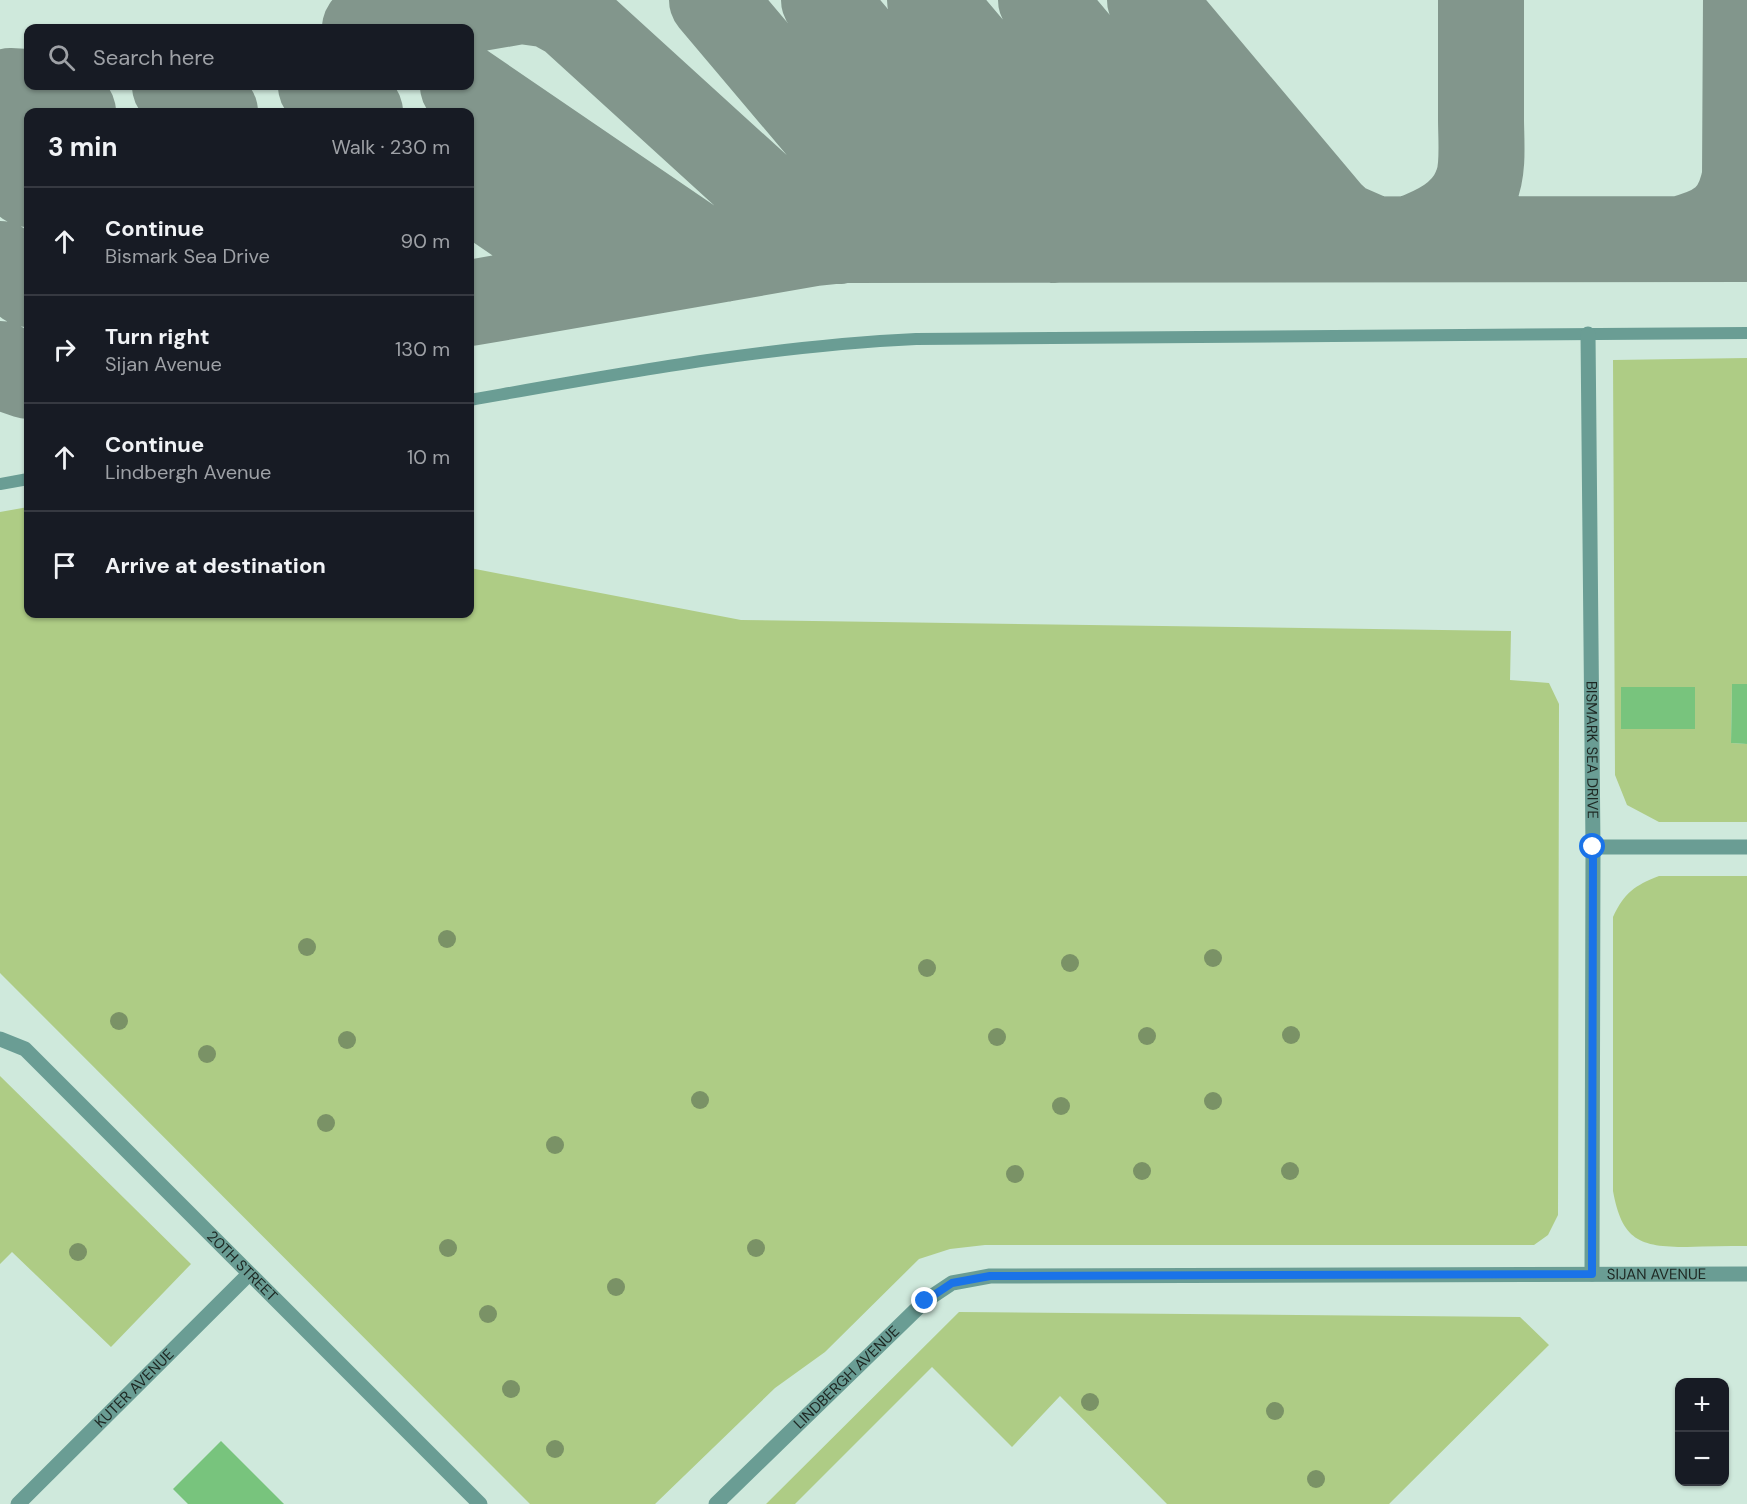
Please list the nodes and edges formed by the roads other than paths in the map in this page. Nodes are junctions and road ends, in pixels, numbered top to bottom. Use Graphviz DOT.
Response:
graph roads {
  1 [pos="1747,333"];
  2 [pos="1588,334"];
  3 [pos="474,399"];
  4 [pos="24,480"];
  5 [pos="0,484"];
  6 [pos="1593,847"];
  7 [pos="1747,847"];
  8 [pos="0,1039"];
  9 [pos="249,1274"];
  10 [pos="1592,1274"];
  11 [pos="1747,1274"];
  12 [pos="990,1276"];
  13 [pos="18,1504"];
  14 [pos="480,1504"];
  15 [pos="716,1504"];
  1 -- 2 [label="lane"];
  2 -- 3 [label="lane"];
  2 -- 6 [label="street, BISMARK SEA DRIVE"];
  4 -- 5 [label="lane"];
  6 -- 7 [label="street"];
  6 -- 10 [label="street, BISMARK SEA DRIVE"];
  8 -- 9 [label="street, 20TH STREET"];
  9 -- 13 [label="street, KUTER AVENUE"];
  9 -- 14 [label="street, 20TH STREET"];
  10 -- 11 [label="street, SIJAN AVENUE"];
  10 -- 12 [label="street, SIJAN AVENUE"];
  12 -- 15 [label="street, LINDBERGH AVENUE"];
}
